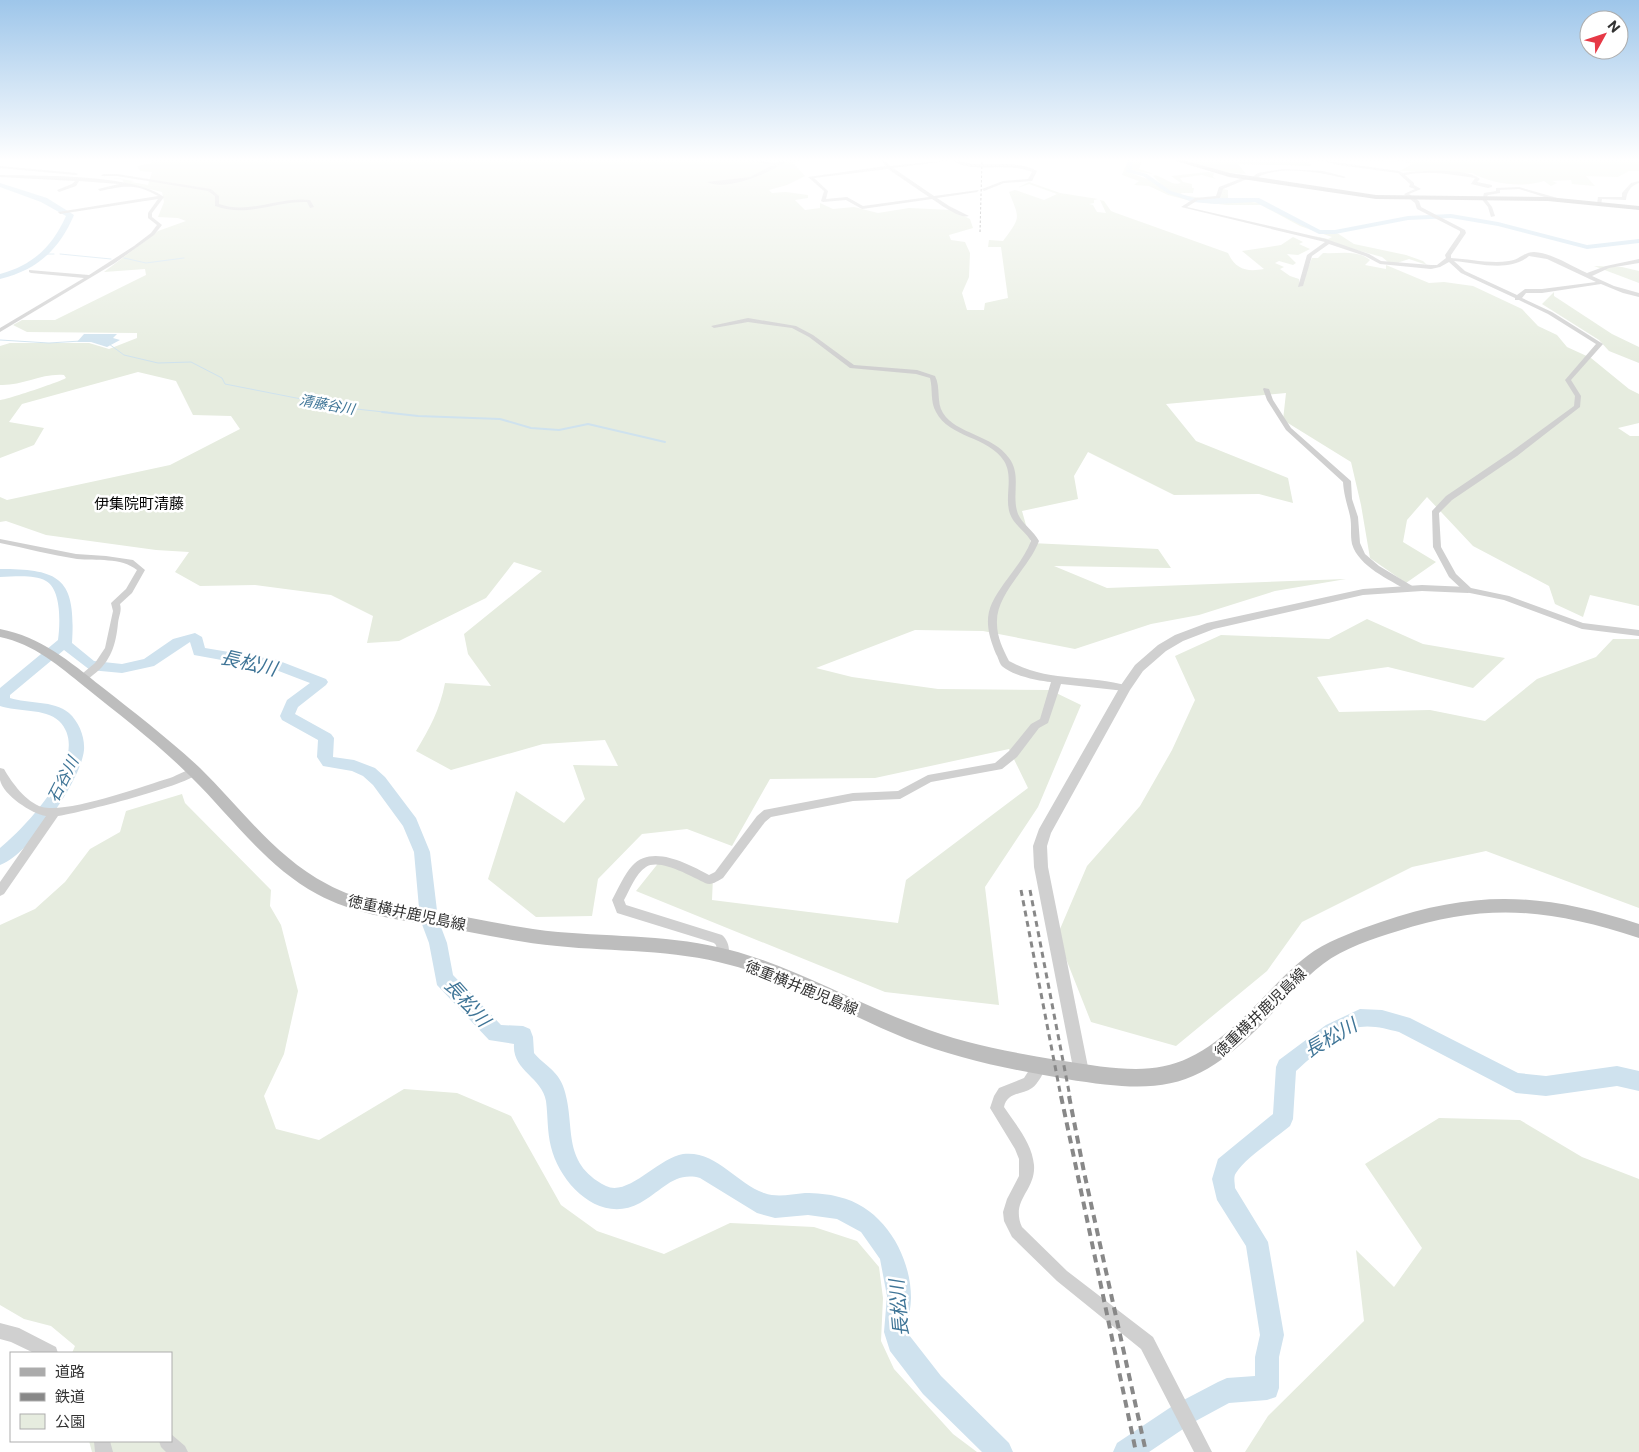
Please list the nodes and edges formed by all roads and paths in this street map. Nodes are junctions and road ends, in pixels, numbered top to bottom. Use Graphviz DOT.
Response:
graph roads {
  1 [pos="159,228"];
  2 [pos="1269,228"];
  3 [pos="1460,228"];
  4 [pos="1328,242"];
  5 [pos="1449,259"];
  6 [pos="1639,261"];
  7 [pos="30,271"];
  8 [pos="1586,276"];
  9 [pos="89,277"];
  10 [pos="1599,283"];
  11 [pos="1300,286"];
  12 [pos="1639,295"];
  13 [pos="1517,298"];
  14 [pos="714,326"];
  15 [pos="0,330"];
  16 [pos="1266,389"];
  17 [pos="0,541"];
  18 [pos="1411,588"];
  19 [pos="1468,590"];
  20 [pos="0,632"];
  21 [pos="1639,633"];
  22 [pos="82,678"];
  23 [pos="1057,680"];
  24 [pos="1125,688"];
  25 [pos="0,772"];
  26 [pos="194,772"];
  27 [pos="55,812"];
  28 [pos="0,891"];
  29 [pos="1639,931"];
  30 [pos="723,956"];
  31 [pos="1040,1064"];
  32 [pos="1081,1072"];
  33 [pos="0,1331"];
  34 [pos="48,1352"];
  35 [pos="168,1442"];
  36 [pos="1199,1445"];
  37 [pos="179,1452"];
  1 -- 9 [label="street"];
  2 -- 4 [label="street"];
  3 -- 5 [label="street"];
  4 -- 5 [label="street"];
  4 -- 11 [label="street"];
  5 -- 8 [label="street"];
  5 -- 13 [label="street"];
  6 -- 8 [label="street"];
  7 -- 9 [label="street"];
  8 -- 10 [label="street"];
  9 -- 15 [label="street"];
  10 -- 12 [label="street"];
  10 -- 13 [label="street"];
  13 -- 19 [label="street"];
  14 -- 23 [label="street"];
  16 -- 18 [label="street"];
  17 -- 22 [label="street"];
  18 -- 19 [label="street"];
  18 -- 24 [label="street"];
  19 -- 21 [label="street"];
  20 -- 22 [label="main road, 徳重横井鹿児島線"];
  22 -- 26 [label="main road, 徳重横井鹿児島線"];
  23 -- 24 [label="street"];
  23 -- 30 [label="street"];
  24 -- 32 [label="street"];
  25 -- 27 [label="street"];
  26 -- 27 [label="street"];
  26 -- 30 [label="main road, 徳重横井鹿児島線"];
  27 -- 28 [label="street"];
  29 -- 32 [label="main road, 徳重横井鹿児島線"];
  30 -- 31 [label="main road, 徳重横井鹿児島線"];
  31 -- 32 [label="main road, 徳重横井鹿児島線"];
  31 -- 36 [label="street"];
  33 -- 34 [label="street"];
  35 -- 37 [label="street"];
}
